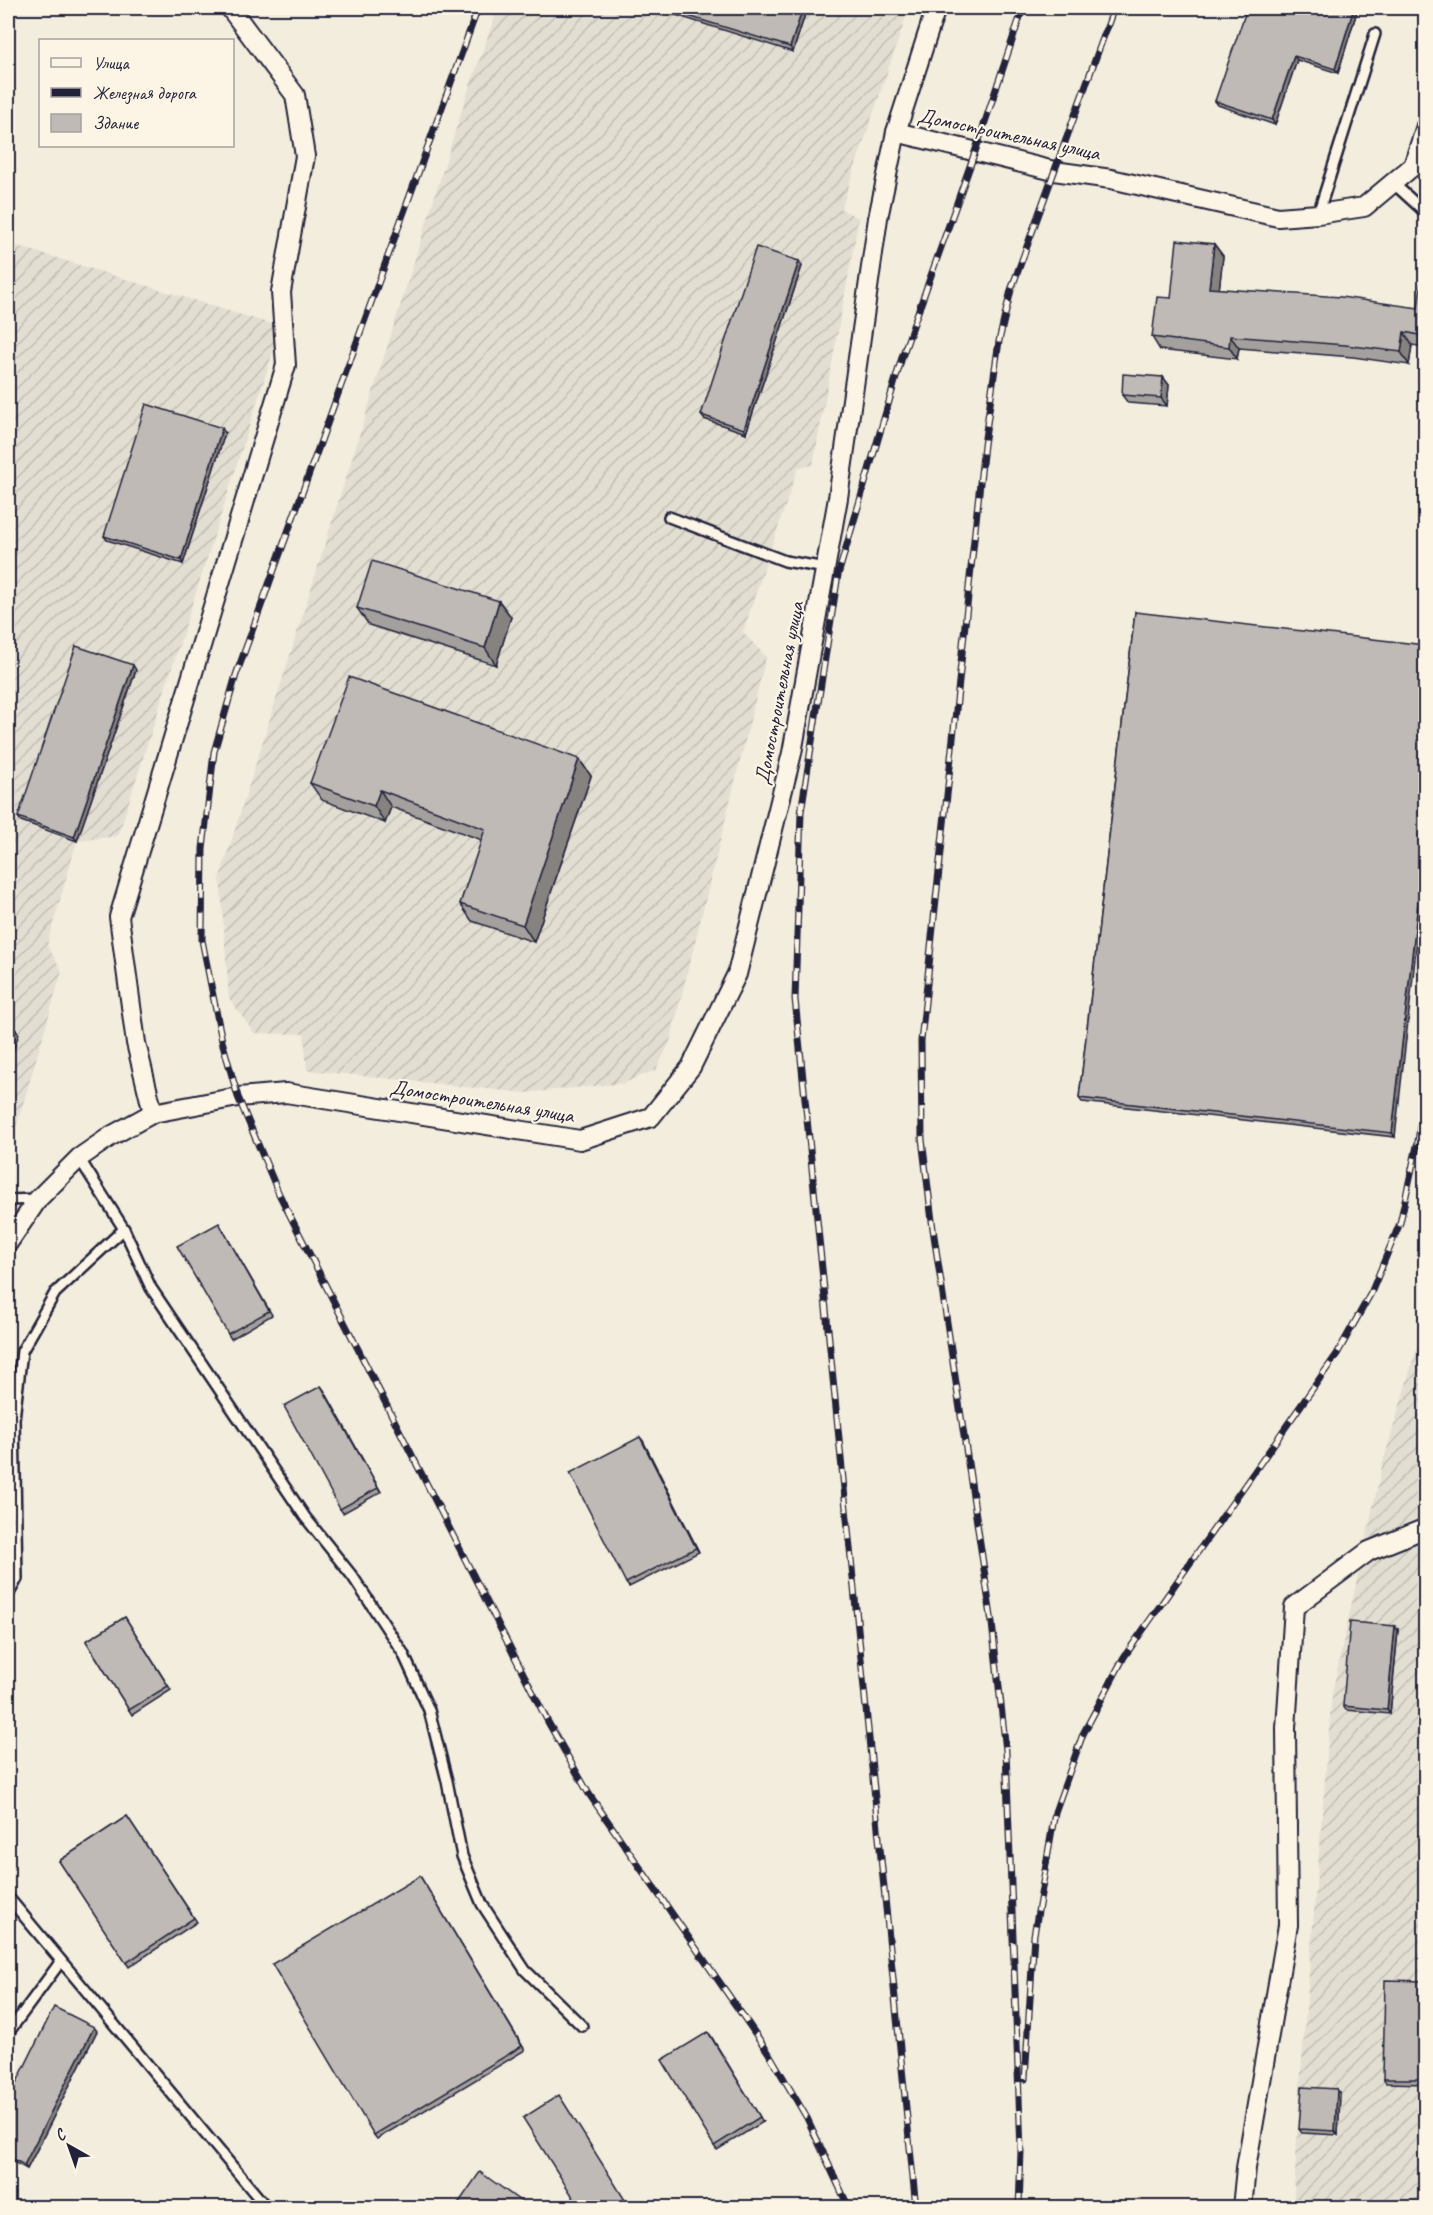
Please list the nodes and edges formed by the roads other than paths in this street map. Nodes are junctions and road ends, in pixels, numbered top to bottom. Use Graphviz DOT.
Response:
graph roads {
  1 [pos="231,8"];
  2 [pos="936,8"];
  3 [pos="1375,34"];
  4 [pos="1425,126"];
  5 [pos="896,132"];
  6 [pos="1393,183"];
  7 [pos="1425,213"];
  8 [pos="1318,214"];
  9 [pos="669,517"];
  10 [pos="825,568"];
  11 [pos="153,1113"];
  12 [pos="79,1158"];
  13 [pos="38,1199"];
  14 [pos="8,1200"];
  15 [pos="124,1229"];
  16 [pos="8,1243"];
  17 [pos="1425,1528"];
  18 [pos="8,1595"];
  19 [pos="8,1897"];
  20 [pos="61,1961"];
  21 [pos="582,2026"];
  22 [pos="8,2033"];
  23 [pos="267,2208"];
  24 [pos="1242,2208"];
  1 -- 11 [label="street"];
  2 -- 5 [label="street"];
  3 -- 8 [label="lane"];
  4 -- 6 [label="street, Домостроительная улица"];
  5 -- 8 [label="street, Домостроительная улица"];
  5 -- 10 [label="street, Домостроительная улица"];
  6 -- 7 [label="lane"];
  6 -- 8 [label="street, Домостроительная улица"];
  9 -- 10 [label="lane"];
  10 -- 11 [label="street, Домостроительная улица"];
  11 -- 12 [label="street, Домостроительная улица"];
  12 -- 13 [label="street, Домостроительная улица"];
  12 -- 15 [label="lane"];
  13 -- 14 [label="lane"];
  13 -- 16 [label="street, Домостроительная улица"];
  15 -- 18 [label="lane"];
  15 -- 21 [label="lane"];
  17 -- 24 [label="street"];
  19 -- 20 [label="lane"];
  20 -- 22 [label="lane"];
  20 -- 23 [label="lane"];
}
